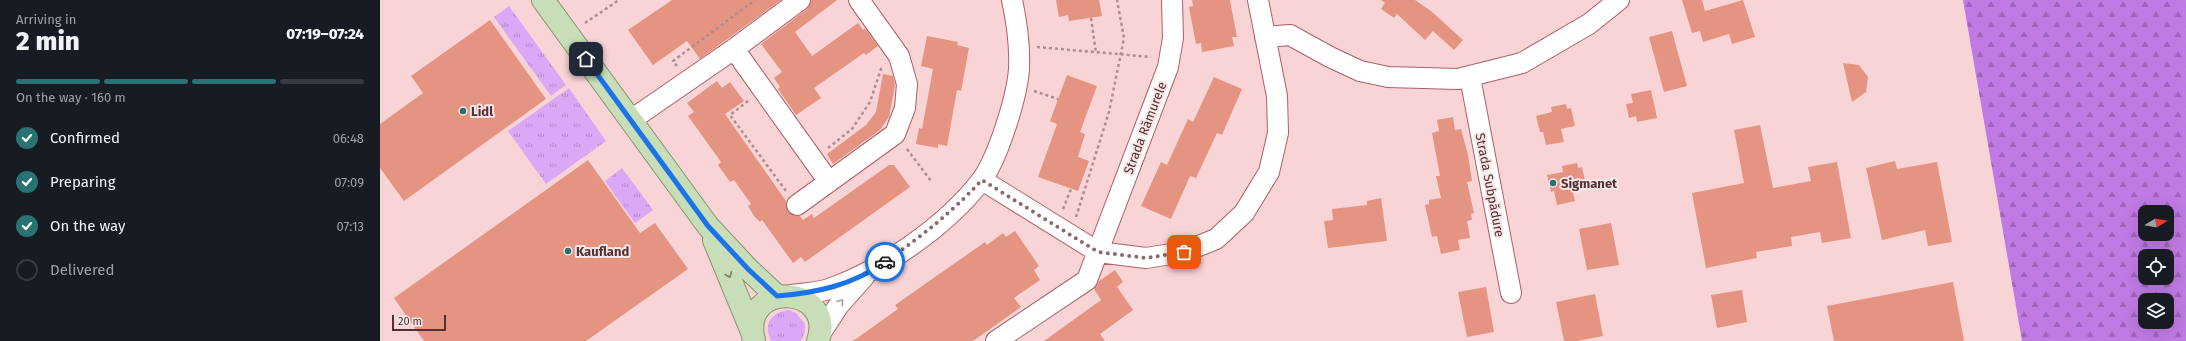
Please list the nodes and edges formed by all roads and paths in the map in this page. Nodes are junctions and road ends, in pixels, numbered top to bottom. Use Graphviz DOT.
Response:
graph roads {
  1 [pos="543,0"];
  2 [pos="619,0"];
  3 [pos="800,0"];
  4 [pos="859,0"];
  5 [pos="1012,0"];
  6 [pos="1117,0"];
  7 [pos="1172,0"];
  8 [pos="1258,0"];
  9 [pos="1619,0"];
  10 [pos="1091,18"];
  11 [pos="583,25"];
  12 [pos="1266,37"];
  13 [pos="1034,46"];
  14 [pos="734,49"];
  15 [pos="1096,53"];
  16 [pos="1121,55"];
  17 [pos="1169,59"];
  18 [pos="884,62"];
  19 [pos="1470,77"];
  20 [pos="1033,90"];
  21 [pos="1058,99"];
  22 [pos="631,120"];
  23 [pos="904,145"];
  24 [pos="823,152"];
  25 [pos="982,180"];
  26 [pos="931,181"];
  27 [pos="829,182"];
  28 [pos="1071,189"];
  29 [pos="797,205"];
  30 [pos="1061,215"];
  31 [pos="1074,223"];
  32 [pos="708,226"];
  33 [pos="1098,252"];
  34 [pos="867,274"];
  35 [pos="1511,293"];
  36 [pos="784,296"];
  37 [pos="753,336"];
  38 [pos="819,337"];
  39 [pos="1006,338"];
  1 -- 22 [label="main road"];
  2 -- 11 [label="path"];
  3 -- 14 [label="street"];
  4 -- 27 [label="street"];
  5 -- 25 [label="street"];
  6 -- 16 [label="path"];
  7 -- 17 [label="street, Strada Rămurele"];
  8 -- 12 [label="street"];
  9 -- 19 [label="street"];
  10 -- 15 [label="path"];
  12 -- 19 [label="street"];
  12 -- 33 [label="street"];
  13 -- 15 [label="path"];
  14 -- 22 [label="street"];
  14 -- 27 [label="street"];
  15 -- 16 [label="path"];
  16 -- 17 [label="path"];
  16 -- 31 [label="path"];
  17 -- 33 [label="street, Strada Rămurele"];
  18 -- 24 [label="path"];
  19 -- 35 [label="street, Strada Subpădure"];
  20 -- 21 [label="path"];
  22 -- 32 [label="main road"];
  23 -- 26 [label="path"];
  25 -- 33 [label="street"];
  25 -- 34 [label="street"];
  27 -- 29 [label="street"];
  28 -- 30 [label="path"];
  32 -- 36 [label="main road"];
  32 -- 37 [label="main road, one-way"];
  33 -- 39 [label="street, Strada Rămurele"];
  34 -- 36 [label="street"];
  38 -- 34 [label="street, one-way"];
  36 -- 37 [label="main road"];
  36 -- 38 [label="main road"];
}
